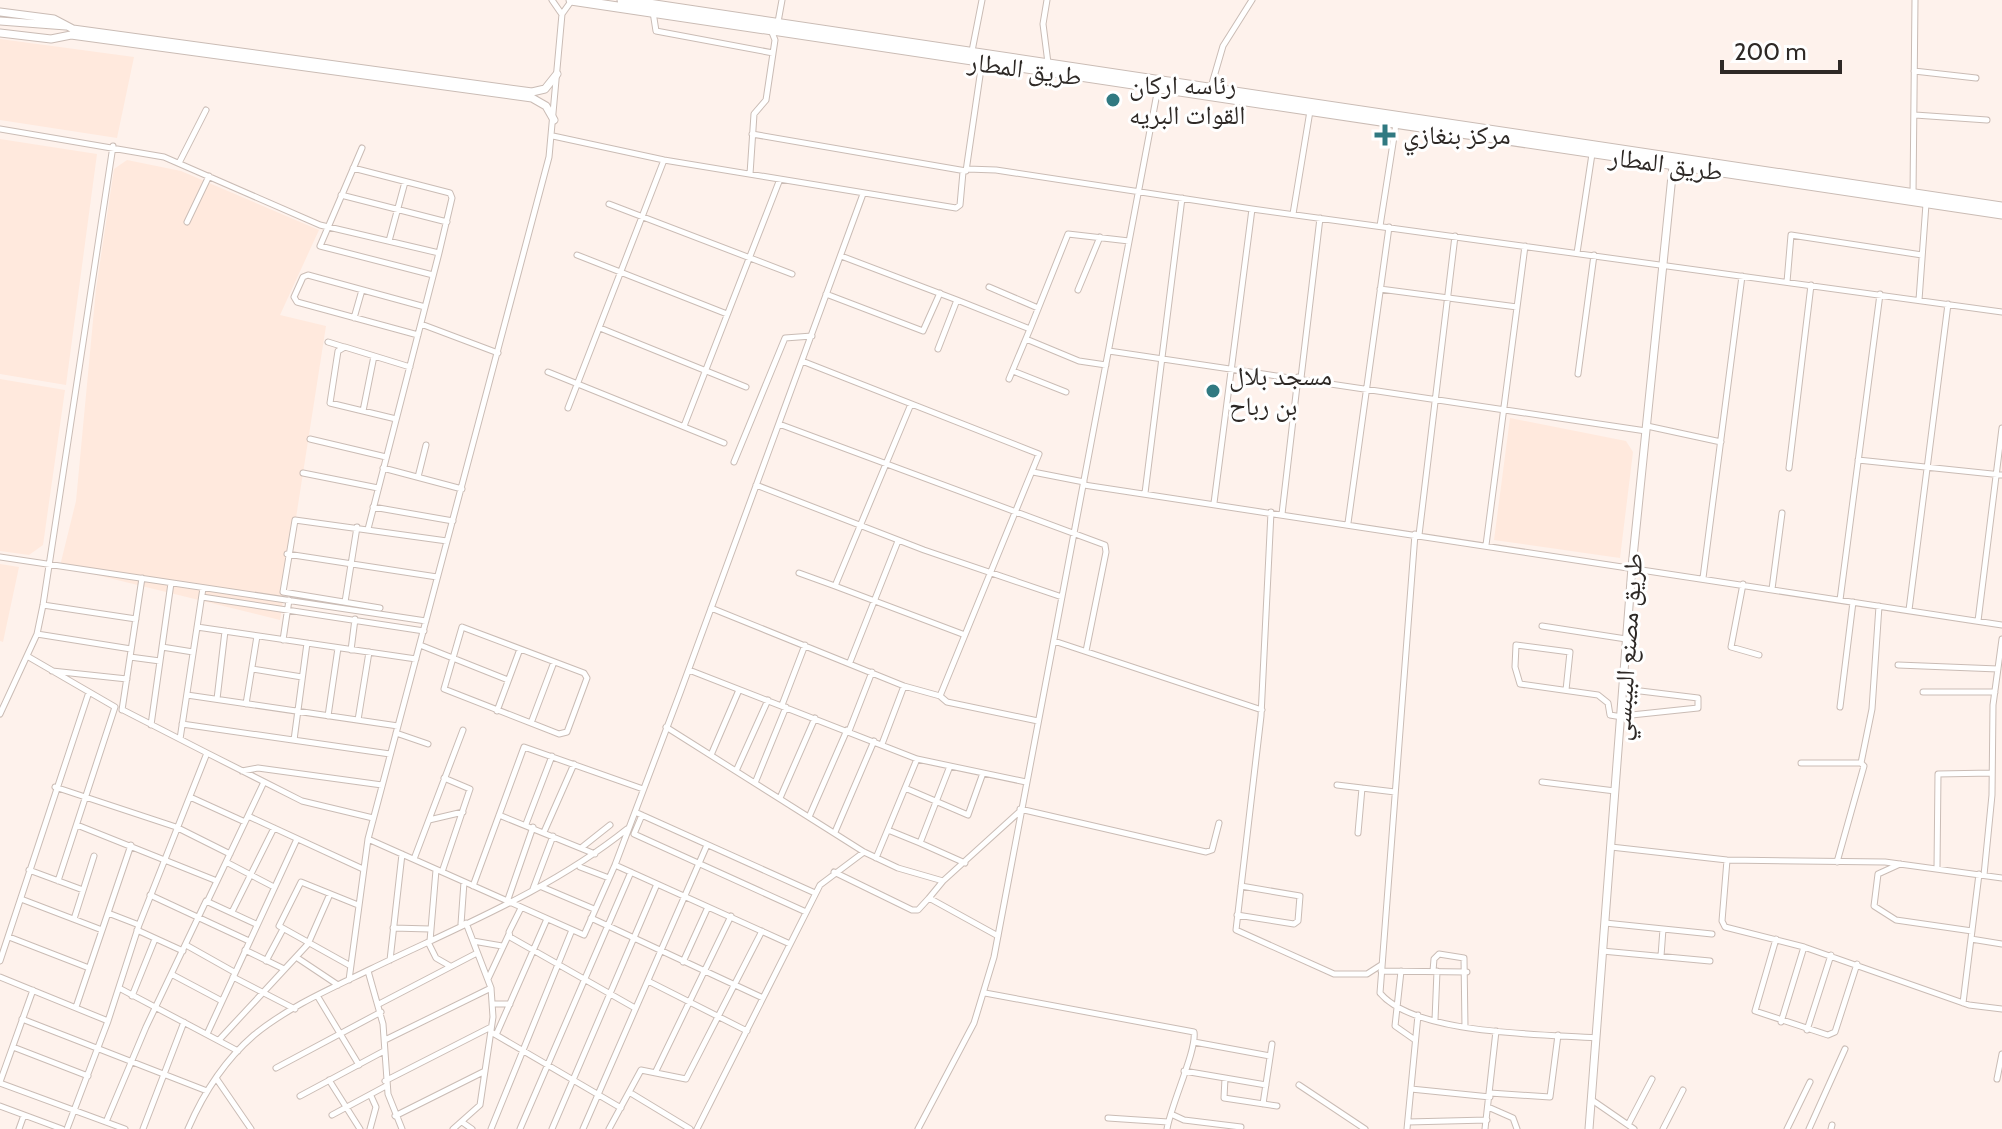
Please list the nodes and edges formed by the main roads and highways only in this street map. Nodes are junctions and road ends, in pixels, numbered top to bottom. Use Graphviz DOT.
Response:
graph roads {
  1 [pos="572,0"];
  2 [pos="622,0"];
  3 [pos="0,12"];
  4 [pos="0,23"];
  5 [pos="66,26"];
  6 [pos="775,31"];
  7 [pos="0,33"];
  8 [pos="64,36"];
  9 [pos="139,41"];
  10 [pos="367,72"];
  11 [pos="557,74"];
  12 [pos="554,120"];
  13 [pos="1673,166"];
  14 [pos="1855,189"];
  15 [pos="2002,207"];
  16 [pos="2002,214"];
  17 [pos="1589,1129"];
  1 -- 6 [label="highway, طريق المطار"];
  2 -- 6 [label="highway, طريق المطار"];
  3 -- 5 [label="main road"];
  4 -- 5 [label="main road"];
  4 -- 8 [label="main road"];
  5 -- 9 [label="main road"];
  6 -- 13 [label="highway, طريق المطار"];
  6 -- 14 [label="highway, طريق المطار"];
  7 -- 8 [label="main road"];
  8 -- 9 [label="main road"];
  9 -- 10 [label="main road"];
  10 -- 11 [label="main road"];
  10 -- 12 [label="main road"];
  13 -- 14 [label="highway, طريق المطار"];
  13 -- 17 [label="main road, طريق مصنع البيبسي"];
  14 -- 15 [label="highway, طريق المطار"];
  14 -- 16 [label="highway, طريق المطار"];
}
